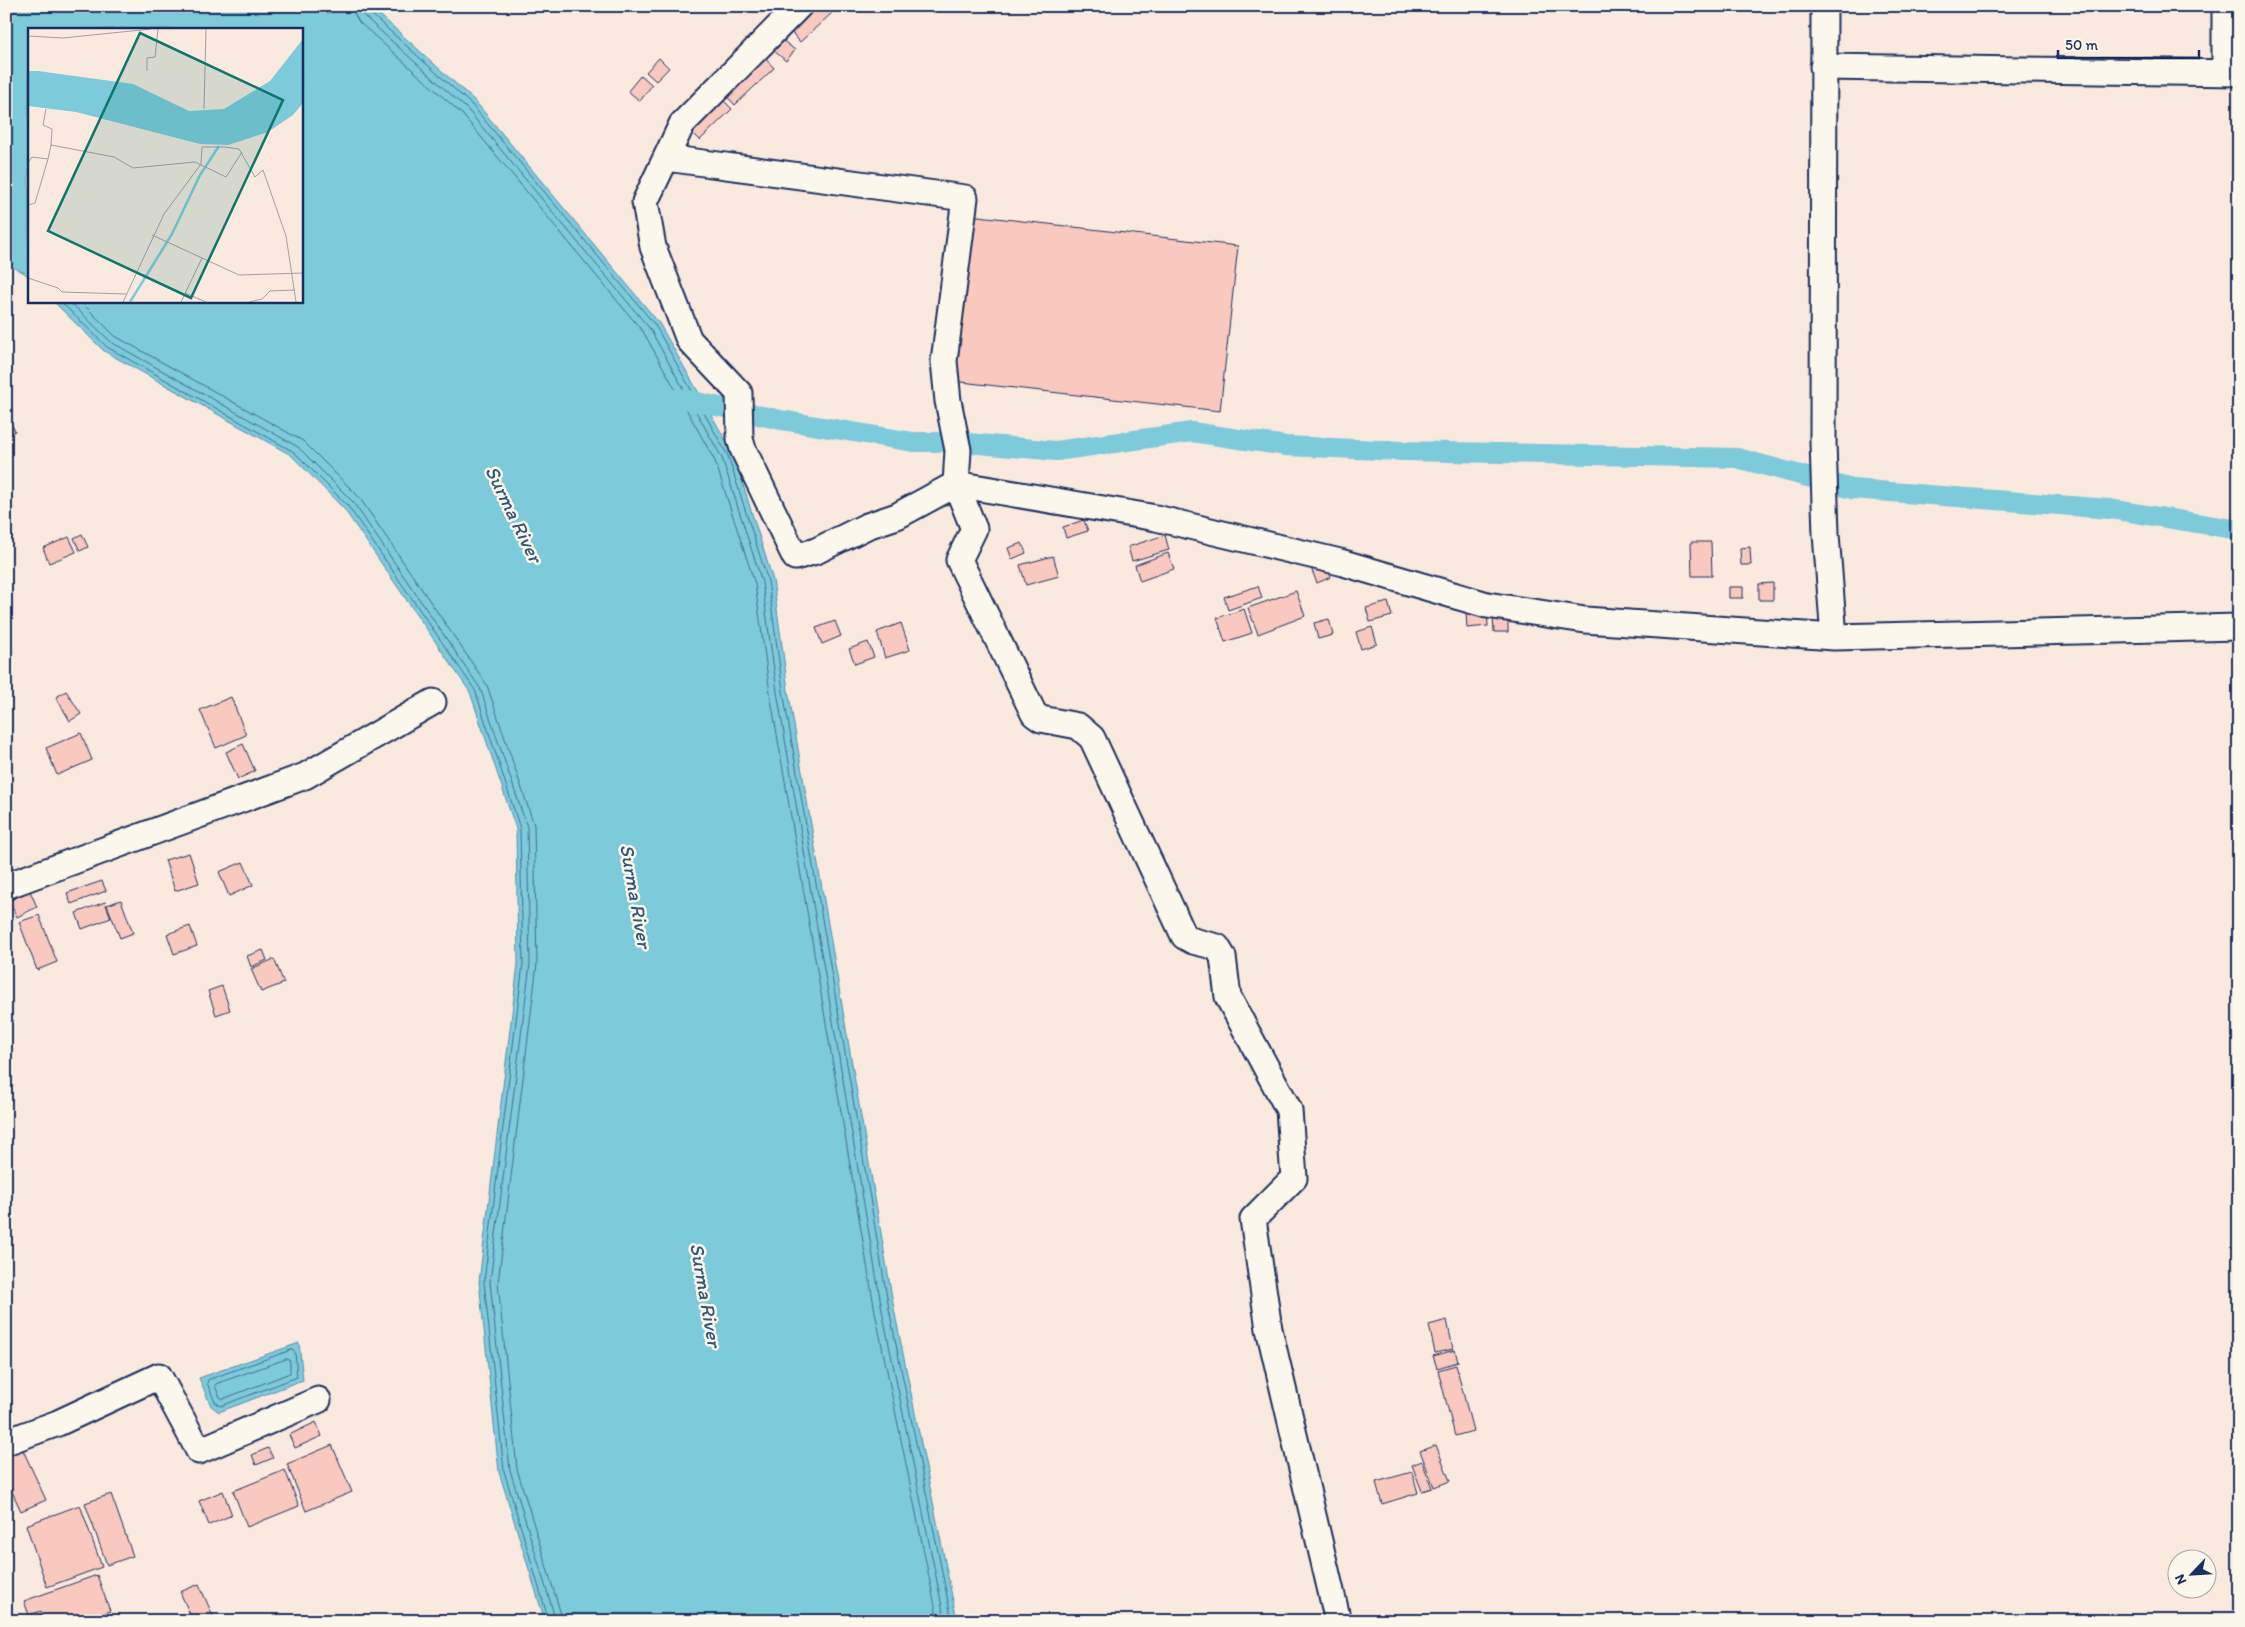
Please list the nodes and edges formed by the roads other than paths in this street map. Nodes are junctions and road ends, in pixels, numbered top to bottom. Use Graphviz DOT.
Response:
graph roads {
  1 [pos="799,6"];
  2 [pos="1824,6"];
  3 [pos="2225,6"];
  4 [pos="1824,67"];
  5 [pos="2232,73"];
  6 [pos="666,158"];
  7 [pos="956,484"];
  8 [pos="2239,627"];
  9 [pos="1834,637"];
  10 [pos="433,702"];
  11 [pos="6,886"];
  12 [pos="318,1400"];
  13 [pos="6,1442"];
  14 [pos="1338,1621"];
  1 -- 6 [label="street"];
  2 -- 4 [label="street"];
  3 -- 5 [label="street"];
  4 -- 5 [label="street"];
  4 -- 9 [label="street"];
  6 -- 7 [label="street"];
  6 -- 7 [label="street"];
  7 -- 9 [label="street"];
  7 -- 14 [label="street"];
  8 -- 9 [label="street"];
  10 -- 11 [label="street"];
  12 -- 13 [label="street"];
}
